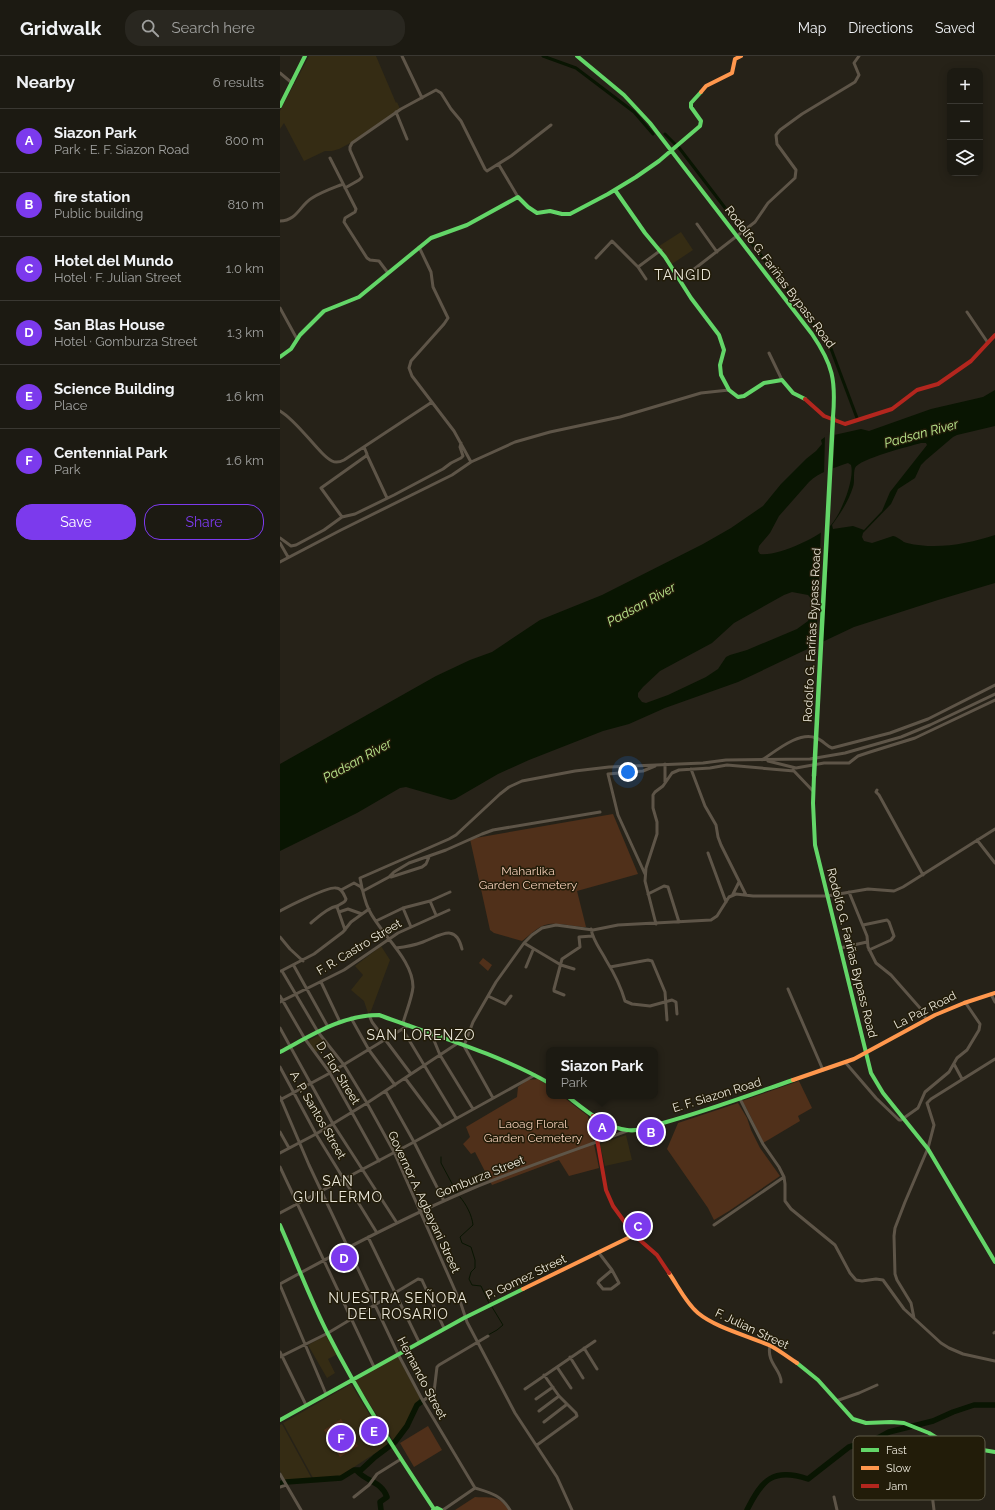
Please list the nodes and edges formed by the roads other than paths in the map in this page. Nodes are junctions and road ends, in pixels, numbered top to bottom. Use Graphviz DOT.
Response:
graph roads {
  1 [pos="305,56"];
  2 [pos="402,56"];
  3 [pos="577,56"];
  4 [pos="741,56"];
  5 [pos="860,56"];
  6 [pos="280,73"];
  7 [pos="292,83"];
  8 [pos="422,98"];
  9 [pos="280,106"];
  10 [pos="396,112"];
  11 [pos="551,126"];
  12 [pos="407,139"];
  13 [pos="670,150"];
  14 [pos="330,158"];
  15 [pos="499,165"];
  16 [pos="343,184"];
  17 [pos="346,188"];
  18 [pos="616,190"];
  19 [pos="518,196"];
  20 [pos="280,222"];
  21 [pos="697,224"];
  22 [pos="738,237"];
  23 [pos="419,246"];
  24 [pos="660,250"];
  25 [pos="717,252"];
  26 [pos="596,258"];
  27 [pos="638,266"];
  28 [pos="388,273"];
  29 [pos="646,279"];
  30 [pos="680,280"];
  31 [pos="280,308"];
  32 [pos="966,312"];
  33 [pos="995,335"];
  34 [pos="297,338"];
  35 [pos="988,343"];
  36 [pos="770,353"];
  37 [pos="280,357"];
  38 [pos="782,380"];
  39 [pos="729,390"];
  40 [pos="432,402"];
  41 [pos="280,411"];
  42 [pos="461,443"];
  43 [pos="364,447"];
  44 [pos="367,455"];
  45 [pos="471,462"];
  46 [pos="388,498"];
  47 [pos="342,517"];
  48 [pos="280,538"];
  49 [pos="280,543"];
  50 [pos="288,558"];
  51 [pos="280,562"];
  52 [pos="995,685"];
  53 [pos="995,694"];
  54 [pos="995,700"];
  55 [pos="762,760"];
  56 [pos="665,764"];
  57 [pos="656,765"];
  58 [pos="791,767"];
  59 [pos="691,769"];
  60 [pos="794,771"];
  61 [pos="665,783"];
  62 [pos="877,790"];
  63 [pos="813,791"];
  64 [pos="600,812"];
  65 [pos="995,829"];
  66 [pos="977,840"];
  67 [pos="708,853"];
  68 [pos="429,857"];
  69 [pos="995,863"];
  70 [pos="645,874"];
  71 [pos="923,875"];
  72 [pos="389,877"];
  73 [pos="739,882"];
  74 [pos="340,890"];
  75 [pos="363,891"];
  76 [pos="450,892"];
  77 [pos="849,892"];
  78 [pos="648,894"];
  79 [pos="733,895"];
  80 [pos="746,895"];
  81 [pos="827,896"];
  82 [pos="430,901"];
  83 [pos="726,902"];
  84 [pos="337,906"];
  85 [pos="403,908"];
  86 [pos="368,909"];
  87 [pos="449,910"];
  88 [pos="280,911"];
  89 [pos="339,912"];
  90 [pos="362,914"];
  91 [pos="436,915"];
  92 [pos="376,921"];
  93 [pos="679,922"];
  94 [pos="311,923"];
  95 [pos="656,924"];
  96 [pos="863,925"];
  97 [pos="411,927"];
  98 [pos="591,929"];
  99 [pos="345,930"];
  100 [pos="592,936"];
  101 [pos="280,937"];
  102 [pos="388,938"];
  103 [pos="868,942"];
  104 [pos="524,943"];
  105 [pos="396,948"];
  106 [pos="840,948"];
  107 [pos="462,949"];
  108 [pos="533,950"];
  109 [pos="869,950"];
  110 [pos="303,961"];
  111 [pos="561,965"];
  112 [pos="294,966"];
  113 [pos="526,967"];
  114 [pos="610,967"];
  115 [pos="574,969"];
  116 [pos="281,971"];
  117 [pos="320,982"];
  118 [pos="307,989"];
  119 [pos="788,989"];
  120 [pos="993,994"];
  121 [pos="295,995"];
  122 [pos="564,995"];
  123 [pos="280,996"];
  124 [pos="488,996"];
  125 [pos="511,996"];
  126 [pos="282,1001"];
  127 [pos="665,1001"];
  128 [pos="965,1001"];
  129 [pos="995,1002"];
  130 [pos="677,1014"];
  131 [pos="369,1015"];
  132 [pos="351,1018"];
  133 [pos="926,1019"];
  134 [pos="667,1020"];
  135 [pos="340,1022"];
  136 [pos="403,1023"];
  137 [pos="410,1025"];
  138 [pos="328,1027"];
  139 [pos="280,1028"];
  140 [pos="403,1030"];
  141 [pos="318,1032"];
  142 [pos="431,1033"];
  143 [pos="305,1039"];
  144 [pos="385,1040"];
  145 [pos="458,1043"];
  146 [pos="464,1046"];
  147 [pos="290,1047"];
  148 [pos="369,1050"];
  149 [pos="280,1052"];
  150 [pos="866,1054"];
  151 [pos="440,1055"];
  152 [pos="995,1059"];
  153 [pos="846,1062"];
  154 [pos="344,1064"];
  155 [pos="954,1064"];
  156 [pos="425,1065"];
  157 [pos="280,1067"];
  158 [pos="823,1070"];
  159 [pos="330,1073"];
  160 [pos="411,1074"];
  161 [pos="535,1075"];
  162 [pos="405,1078"];
  163 [pos="962,1079"];
  164 [pos="546,1081"];
  165 [pos="310,1084"];
  166 [pos="395,1085"];
  167 [pos="294,1092"];
  168 [pos="386,1092"];
  169 [pos="493,1098"];
  170 [pos="280,1099"];
  171 [pos="571,1099"];
  172 [pos="740,1099"];
  173 [pos="367,1103"];
  174 [pos="473,1108"];
  175 [pos="352,1113"];
  176 [pos="593,1116"];
  177 [pos="456,1118"];
  178 [pos="904,1118"];
  179 [pos="333,1124"];
  180 [pos="441,1126"];
  181 [pos="628,1131"];
  182 [pos="280,1132"];
  183 [pos="316,1134"];
  184 [pos="414,1142"];
  185 [pos="598,1142"];
  186 [pos="299,1143"];
  187 [pos="289,1148"];
  188 [pos="928,1148"];
  189 [pos="394,1152"];
  190 [pos="280,1153"];
  191 [pos="379,1161"];
  192 [pos="280,1166"];
  193 [pos="363,1169"];
  194 [pos="784,1177"];
  195 [pos="345,1179"];
  196 [pos="321,1192"];
  197 [pos="444,1201"];
  198 [pos="298,1204"];
  199 [pos="420,1212"];
  200 [pos="280,1213"];
  201 [pos="397,1223"];
  202 [pos="280,1225"];
  203 [pos="714,1225"];
  204 [pos="377,1233"];
  205 [pos="634,1235"];
  206 [pos="368,1237"];
  207 [pos="348,1248"];
  208 [pos="599,1253"];
  209 [pos="324,1260"];
  210 [pos="995,1262"];
  211 [pos="612,1270"];
  212 [pos="300,1273"];
  213 [pos="280,1284"];
  214 [pos="394,1294"];
  215 [pos="375,1306"];
  216 [pos="465,1317"];
  217 [pos="914,1318"];
  218 [pos="352,1319"];
  219 [pos="444,1328"];
  220 [pos="328,1333"];
  221 [pos="488,1336"];
  222 [pos="595,1341"];
  223 [pos="419,1342"];
  224 [pos="478,1342"];
  225 [pos="306,1344"];
  226 [pos="770,1346"];
  227 [pos="584,1348"];
  228 [pos="280,1352"];
  229 [pos="398,1354"];
  230 [pos="281,1356"];
  231 [pos="570,1357"];
  232 [pos="995,1361"];
  233 [pos="557,1366"];
  234 [pos="374,1367"];
  235 [pos="597,1369"];
  236 [pos="544,1375"];
  237 [pos="583,1378"];
  238 [pos="353,1380"];
  239 [pos="781,1382"];
  240 [pos="877,1385"];
  241 [pos="553,1387"];
  242 [pos="571,1388"];
  243 [pos="525,1389"];
  244 [pos="326,1394"];
  245 [pos="559,1396"];
  246 [pos="536,1399"];
  247 [pos="423,1401"];
  248 [pos="836,1401"];
  249 [pos="306,1405"];
  250 [pos="566,1405"];
  251 [pos="539,1411"];
  252 [pos="280,1419"];
  253 [pos="544,1422"];
  254 [pos="934,1436"];
  255 [pos="537,1445"];
  256 [pos="985,1449"];
  257 [pos="995,1452"];
  258 [pos="401,1459"];
  259 [pos="280,1474"];
  260 [pos="286,1484"];
  261 [pos="280,1487"];
  262 [pos="475,1488"];
  263 [pos="354,1497"];
  264 [pos="834,1497"];
  265 [pos="933,1500"];
  266 [pos="301,1510"];
  267 [pos="433,1510"];
  268 [pos="442,1510"];
  269 [pos="510,1510"];
  270 [pos="572,1510"];
  271 [pos="837,1510"];
  272 [pos="934,1510"];
  1 -- 7 [label="main road"];
  2 -- 8 [label="street"];
  3 -- 13 [label="main road, Rodolfo G. Fariñas Bypass Road"];
  4 -- 13 [label="main road"];
  5 -- 22 [label="street"];
  6 -- 7 [label="street"];
  7 -- 9 [label="main road"];
  8 -- 10 [label="street"];
  8 -- 15 [label="street"];
  10 -- 12 [label="street"];
  10 -- 17 [label="street"];
  11 -- 15 [label="street"];
  13 -- 18 [label="main road"];
  13 -- 22 [label="main road, Rodolfo G. Fariñas Bypass Road"];
  14 -- 16 [label="street"];
  15 -- 19 [label="street"];
  16 -- 17 [label="street"];
  16 -- 20 [label="street"];
  17 -- 28 [label="street"];
  18 -- 19 [label="main road"];
  18 -- 24 [label="main road"];
  19 -- 23 [label="main road"];
  21 -- 25 [label="street"];
  22 -- 25 [label="street"];
  22 -- 63 [label="main road, Rodolfo G. Fariñas Bypass Road, bridge"];
  23 -- 28 [label="main road"];
  23 -- 40 [label="street"];
  24 -- 27 [label="street"];
  24 -- 30 [label="main road"];
  25 -- 30 [label="street"];
  26 -- 27 [label="street"];
  27 -- 29 [label="street"];
  28 -- 34 [label="main road"];
  30 -- 39 [label="main road"];
  31 -- 34 [label="street"];
  32 -- 35 [label="street"];
  33 -- 35 [label="main road"];
  34 -- 37 [label="main road"];
  35 -- 38 [label="main road"];
  36 -- 38 [label="street"];
  38 -- 39 [label="main road"];
  39 -- 45 [label="street"];
  40 -- 42 [label="street"];
  40 -- 43 [label="street"];
  41 -- 43 [label="street"];
  42 -- 45 [label="street"];
  42 -- 46 [label="street"];
  43 -- 44 [label="street"];
  44 -- 46 [label="street"];
  44 -- 47 [label="street"];
  45 -- 50 [label="street"];
  46 -- 47 [label="street"];
  47 -- 48 [label="street"];
  49 -- 50 [label="street"];
  50 -- 51 [label="street"];
  52 -- 55 [label="street"];
  53 -- 55 [label="street"];
  54 -- 58 [label="street"];
  55 -- 56 [label="street"];
  55 -- 58 [label="street"];
  56 -- 57 [label="street"];
  56 -- 61 [label="street"];
  57 -- 70 [label="street"];
  57 -- 75 [label="street"];
  58 -- 60 [label="street"];
  59 -- 60 [label="street"];
  59 -- 61 [label="street"];
  59 -- 73 [label="street"];
  60 -- 63 [label="street"];
  61 -- 70 [label="street"];
  62 -- 71 [label="street"];
  63 -- 81 [label="main road, Rodolfo G. Fariñas Bypass Road"];
  64 -- 68 [label="street"];
  65 -- 66 [label="street"];
  66 -- 69 [label="street"];
  66 -- 71 [label="street"];
  67 -- 83 [label="street"];
  68 -- 72 [label="street"];
  68 -- 72 [label="street"];
  70 -- 78 [label="street"];
  71 -- 77 [label="street"];
  72 -- 75 [label="street"];
  73 -- 79 [label="street"];
  73 -- 80 [label="street"];
  74 -- 75 [label="street"];
  74 -- 84 [label="street"];
  74 -- 88 [label="street"];
  75 -- 86 [label="street"];
  76 -- 82 [label="street"];
  77 -- 81 [label="street"];
  77 -- 96 [label="street"];
  78 -- 93 [label="street"];
  78 -- 95 [label="street"];
  79 -- 80 [label="street"];
  79 -- 83 [label="street"];
  80 -- 81 [label="street"];
  81 -- 106 [label="main road, Rodolfo G. Fariñas Bypass Road"];
  82 -- 85 [label="street"];
  82 -- 91 [label="street"];
  83 -- 93 [label="street"];
  84 -- 89 [label="street"];
  84 -- 94 [label="street"];
  85 -- 92 [label="street"];
  85 -- 97 [label="street"];
  86 -- 90 [label="street"];
  86 -- 92 [label="street"];
  87 -- 91 [label="street, F. R. Castro Street"];
  89 -- 90 [label="street"];
  89 -- 99 [label="street"];
  90 -- 99 [label="street"];
  91 -- 97 [label="street, F. R. Castro Street"];
  92 -- 102 [label="street"];
  93 -- 95 [label="street"];
  95 -- 98 [label="street"];
  96 -- 103 [label="street"];
  96 -- 109 [label="street"];
  97 -- 102 [label="street, F. R. Castro Street"];
  98 -- 100 [label="street"];
  98 -- 104 [label="street"];
  99 -- 110 [label="street"];
  100 -- 111 [label="street"];
  100 -- 114 [label="street"];
  101 -- 110 [label="street"];
  102 -- 105 [label="street"];
  102 -- 117 [label="street, F. R. Castro Street"];
  103 -- 106 [label="street"];
  103 -- 109 [label="street"];
  104 -- 108 [label="street"];
  104 -- 124 [label="street"];
  105 -- 107 [label="street"];
  105 -- 136 [label="street"];
  106 -- 150 [label="main road, Rodolfo G. Fariñas Bypass Road"];
  108 -- 111 [label="street"];
  108 -- 113 [label="street"];
  109 -- 133 [label="street"];
  110 -- 112 [label="street"];
  111 -- 115 [label="street"];
  111 -- 122 [label="street"];
  112 -- 116 [label="street"];
  112 -- 118 [label="street"];
  114 -- 127 [label="street"];
  114 -- 127 [label="street"];
  116 -- 121 [label="street, Governor A. Agbayani Street"];
  117 -- 118 [label="street, F. R. Castro Street"];
  117 -- 135 [label="street"];
  118 -- 121 [label="street, F. R. Castro Street"];
  118 -- 138 [label="street"];
  119 -- 158 [label="street"];
  120 -- 128 [label="main road, La Paz Road"];
  120 -- 129 [label="street"];
  121 -- 126 [label="street, F. R. Castro Street"];
  121 -- 141 [label="street, Governor A. Agbayani Street"];
  123 -- 126 [label="street, D. Flor Street"];
  124 -- 125 [label="street"];
  124 -- 146 [label="street"];
  126 -- 143 [label="street, D. Flor Street"];
  127 -- 130 [label="street"];
  127 -- 134 [label="street"];
  128 -- 133 [label="main road, La Paz Road"];
  128 -- 155 [label="street"];
  131 -- 132 [label="main road"];
  131 -- 136 [label="main road"];
  131 -- 144 [label="street"];
  132 -- 135 [label="main road"];
  132 -- 148 [label="street"];
  133 -- 150 [label="main road, La Paz Road"];
  135 -- 138 [label="main road"];
  136 -- 137 [label="main road"];
  137 -- 140 [label="street"];
  137 -- 142 [label="main road"];
  138 -- 141 [label="main road"];
  139 -- 147 [label="street"];
  140 -- 144 [label="street"];
  140 -- 156 [label="street"];
  141 -- 143 [label="main road"];
  141 -- 154 [label="street, Governor A. Agbayani Street"];
  142 -- 145 [label="main road"];
  142 -- 151 [label="street"];
  143 -- 147 [label="main road"];
  143 -- 159 [label="street, D. Flor Street"];
  144 -- 148 [label="street"];
  144 -- 160 [label="street"];
  145 -- 146 [label="main road"];
  145 -- 151 [label="street"];
  146 -- 161 [label="main road"];
  146 -- 169 [label="street"];
  147 -- 149 [label="main road"];
  147 -- 165 [label="street"];
  148 -- 154 [label="street"];
  148 -- 166 [label="street"];
  150 -- 153 [label="main road, La Paz Road"];
  150 -- 178 [label="main road, Rodolfo G. Fariñas Bypass Road"];
  151 -- 156 [label="street"];
  151 -- 174 [label="street"];
  152 -- 163 [label="street"];
  153 -- 158 [label="main road, E. F. Siazon Road"];
  153 -- 178 [label="street"];
  154 -- 159 [label="street"];
  154 -- 173 [label="street, Governor A. Agbayani Street"];
  155 -- 163 [label="street"];
  155 -- 178 [label="street"];
  156 -- 160 [label="street"];
  156 -- 177 [label="street"];
  157 -- 167 [label="street, A. P. Santos Street"];
  158 -- 172 [label="main road, E. F. Siazon Road"];
  159 -- 165 [label="street"];
  159 -- 175 [label="street, D. Flor Street"];
  160 -- 162 [label="street"];
  161 -- 164 [label="main road"];
  161 -- 169 [label="street"];
  162 -- 166 [label="street"];
  162 -- 180 [label="street"];
  163 -- 188 [label="street"];
  165 -- 167 [label="street"];
  165 -- 179 [label="street"];
  166 -- 168 [label="street"];
  167 -- 170 [label="street"];
  167 -- 183 [label="street, A. P. Santos Street"];
  168 -- 173 [label="street"];
  168 -- 184 [label="street"];
  169 -- 174 [label="street"];
  170 -- 186 [label="street, Hernando Street"];
  171 -- 176 [label="main road"];
  172 -- 181 [label="main road, E. F. Siazon Road"];
  172 -- 194 [label="street"];
  173 -- 175 [label="street"];
  173 -- 189 [label="street, Governor A. Agbayani Street"];
  174 -- 177 [label="street"];
  175 -- 179 [label="street"];
  175 -- 191 [label="street, D. Flor Street"];
  176 -- 181 [label="main road"];
  176 -- 185 [label="main road, F. Julian Street"];
  177 -- 180 [label="street"];
  178 -- 188 [label="main road, Rodolfo G. Fariñas Bypass Road"];
  179 -- 183 [label="street"];
  179 -- 193 [label="street"];
  180 -- 184 [label="street"];
  181 -- 185 [label="street, Gomburza Street"];
  182 -- 187 [label="street"];
  183 -- 186 [label="street"];
  183 -- 195 [label="street, A. P. Santos Street"];
  184 -- 189 [label="street"];
  184 -- 197 [label="street"];
  185 -- 197 [label="street, Gomburza Street"];
  185 -- 205 [label="main road, F. Julian Street"];
  186 -- 187 [label="street"];
  186 -- 196 [label="street, Hernando Street"];
  187 -- 190 [label="street"];
  188 -- 210 [label="main road, Rodolfo G. Fariñas Bypass Road"];
  188 -- 217 [label="street"];
  189 -- 191 [label="street"];
  189 -- 199 [label="street, Governor A. Agbayani Street"];
  191 -- 193 [label="street"];
  192 -- 198 [label="street"];
  193 -- 195 [label="street"];
  193 -- 201 [label="street"];
  194 -- 203 [label="street"];
  194 -- 217 [label="street"];
  195 -- 196 [label="street"];
  195 -- 204 [label="street, A. P. Santos Street"];
  196 -- 198 [label="street"];
  196 -- 207 [label="street, Hernando Street"];
  197 -- 199 [label="street, Gomburza Street"];
  198 -- 200 [label="street"];
  198 -- 209 [label="street"];
  199 -- 201 [label="street, Gomburza Street"];
  199 -- 216 [label="street, Governor A. Agbayani Street"];
  201 -- 204 [label="street, Gomburza Street"];
  202 -- 212 [label="main road"];
  204 -- 206 [label="street, Gomburza Street"];
  205 -- 208 [label="main road, P. Gomez Street"];
  205 -- 226 [label="main road, F. Julian Street"];
  206 -- 207 [label="street, Gomburza Street"];
  206 -- 214 [label="street"];
  207 -- 209 [label="street, Gomburza Street"];
  207 -- 215 [label="street, Hernando Street"];
  208 -- 211 [label="street"];
  208 -- 216 [label="main road, P. Gomez Street"];
  209 -- 212 [label="street, Gomburza Street"];
  209 -- 218 [label="street"];
  211 -- 211 [label="street"];
  212 -- 213 [label="street, Gomburza Street"];
  212 -- 220 [label="main road"];
  213 -- 225 [label="street"];
  214 -- 215 [label="street"];
  214 -- 219 [label="street"];
  214 -- 223 [label="street"];
  215 -- 218 [label="street"];
  215 -- 229 [label="street, Hernando Street"];
  216 -- 219 [label="main road, P. Gomez Street"];
  216 -- 224 [label="street, Governor A. Agbayani Street"];
  217 -- 232 [label="street"];
  218 -- 220 [label="street"];
  218 -- 234 [label="street"];
  219 -- 223 [label="main road, P. Gomez Street"];
  220 -- 225 [label="street"];
  220 -- 238 [label="main road"];
  221 -- 224 [label="street"];
  222 -- 227 [label="street"];
  223 -- 229 [label="main road, P. Gomez Street"];
  224 -- 247 [label="street"];
  224 -- 255 [label="street, Governor A. Agbayani Street"];
  225 -- 230 [label="street"];
  225 -- 244 [label="street"];
  226 -- 239 [label="street"];
  226 -- 248 [label="main road, F. Julian Street"];
  227 -- 231 [label="street"];
  227 -- 235 [label="street"];
  228 -- 230 [label="street"];
  229 -- 234 [label="main road, P. Gomez Street"];
  229 -- 247 [label="street, Hernando Street"];
  230 -- 249 [label="street"];
  231 -- 233 [label="street"];
  231 -- 237 [label="street"];
  233 -- 236 [label="street"];
  233 -- 242 [label="street"];
  234 -- 238 [label="main road, P. Gomez Street"];
  236 -- 241 [label="street"];
  236 -- 243 [label="street"];
  238 -- 244 [label="main road, P. Gomez Street"];
  238 -- 258 [label="main road"];
  240 -- 248 [label="street"];
  241 -- 245 [label="street"];
  241 -- 246 [label="street"];
  244 -- 249 [label="main road, P. Gomez Street"];
  245 -- 250 [label="street"];
  245 -- 251 [label="street"];
  247 -- 262 [label="street, Hernando Street"];
  248 -- 254 [label="main road, F. Julian Street"];
  249 -- 252 [label="main road, P. Gomez Street"];
  250 -- 253 [label="street"];
  250 -- 255 [label="street"];
  255 -- 270 [label="street, Governor A. Agbayani Street"];
  256 -- 257 [label="main road"];
  258 -- 263 [label="street"];
  258 -- 267 [label="main road"];
  259 -- 260 [label="street"];
  260 -- 261 [label="street"];
  260 -- 266 [label="street"];
  262 -- 268 [label="street"];
  262 -- 269 [label="street"];
  264 -- 271 [label="street"];
  265 -- 272 [label="street"];
  267 -- 268 [label="main road"];
}
